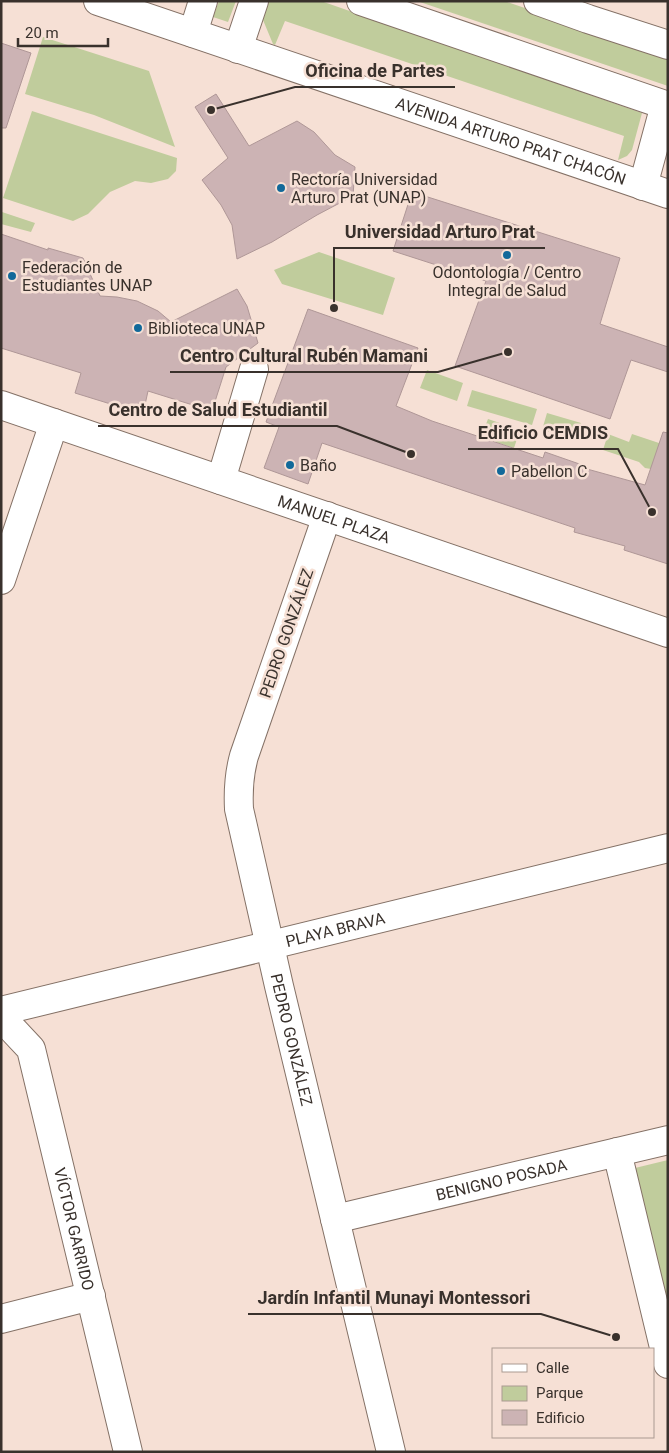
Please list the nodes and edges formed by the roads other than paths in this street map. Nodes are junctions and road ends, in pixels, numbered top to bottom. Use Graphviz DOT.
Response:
graph roads {
  1 [pos="98,1"];
  2 [pos="203,1"];
  3 [pos="254,1"];
  4 [pos="361,1"];
  5 [pos="538,1"];
  6 [pos="193,33"];
  7 [pos="668,45"];
  8 [pos="238,48"];
  9 [pos="666,106"];
  10 [pos="642,186"];
  11 [pos="668,194"];
  12 [pos="254,369"];
  13 [pos="1,405"];
  14 [pos="54,423"];
  15 [pos="227,461"];
  16 [pos="327,516"];
  17 [pos="1,580"];
  18 [pos="668,633"];
  19 [pos="668,848"];
  20 [pos="270,946"];
  21 [pos="1,1011"];
  22 [pos="1,1016"];
  23 [pos="668,1140"];
  24 [pos="617,1152"];
  25 [pos="335,1219"];
  26 [pos="90,1296"];
  27 [pos="1,1319"];
  28 [pos="668,1364"];
  29 [pos="128,1452"];
  30 [pos="391,1452"];
  1 -- 6 [label="street, AVENIDA ARTURO PRAT CHACÓN"];
  2 -- 6 [label="street"];
  3 -- 8 [label="street"];
  4 -- 9 [label="street"];
  5 -- 7 [label="street"];
  6 -- 8 [label="street, AVENIDA ARTURO PRAT CHACÓN"];
  8 -- 10 [label="street, AVENIDA ARTURO PRAT CHACÓN"];
  9 -- 10 [label="street"];
  10 -- 11 [label="street, AVENIDA ARTURO PRAT CHACÓN"];
  12 -- 15 [label="street"];
  13 -- 14 [label="street, MANUEL PLAZA"];
  14 -- 15 [label="street, MANUEL PLAZA"];
  14 -- 17 [label="street"];
  15 -- 16 [label="street, MANUEL PLAZA"];
  16 -- 18 [label="street, MANUEL PLAZA"];
  16 -- 20 [label="street, PEDRO GONZÁLEZ"];
  19 -- 20 [label="street, PLAYA BRAVA"];
  20 -- 21 [label="street, PLAYA BRAVA"];
  20 -- 25 [label="street, PEDRO GONZÁLEZ"];
  22 -- 26 [label="street, VÍCTOR GARRIDO"];
  23 -- 24 [label="street, BENIGNO POSADA"];
  24 -- 25 [label="street, BENIGNO POSADA"];
  24 -- 28 [label="street"];
  25 -- 30 [label="street, PEDRO GONZÁLEZ"];
  26 -- 27 [label="street"];
  26 -- 29 [label="street, VÍCTOR GARRIDO"];
}
